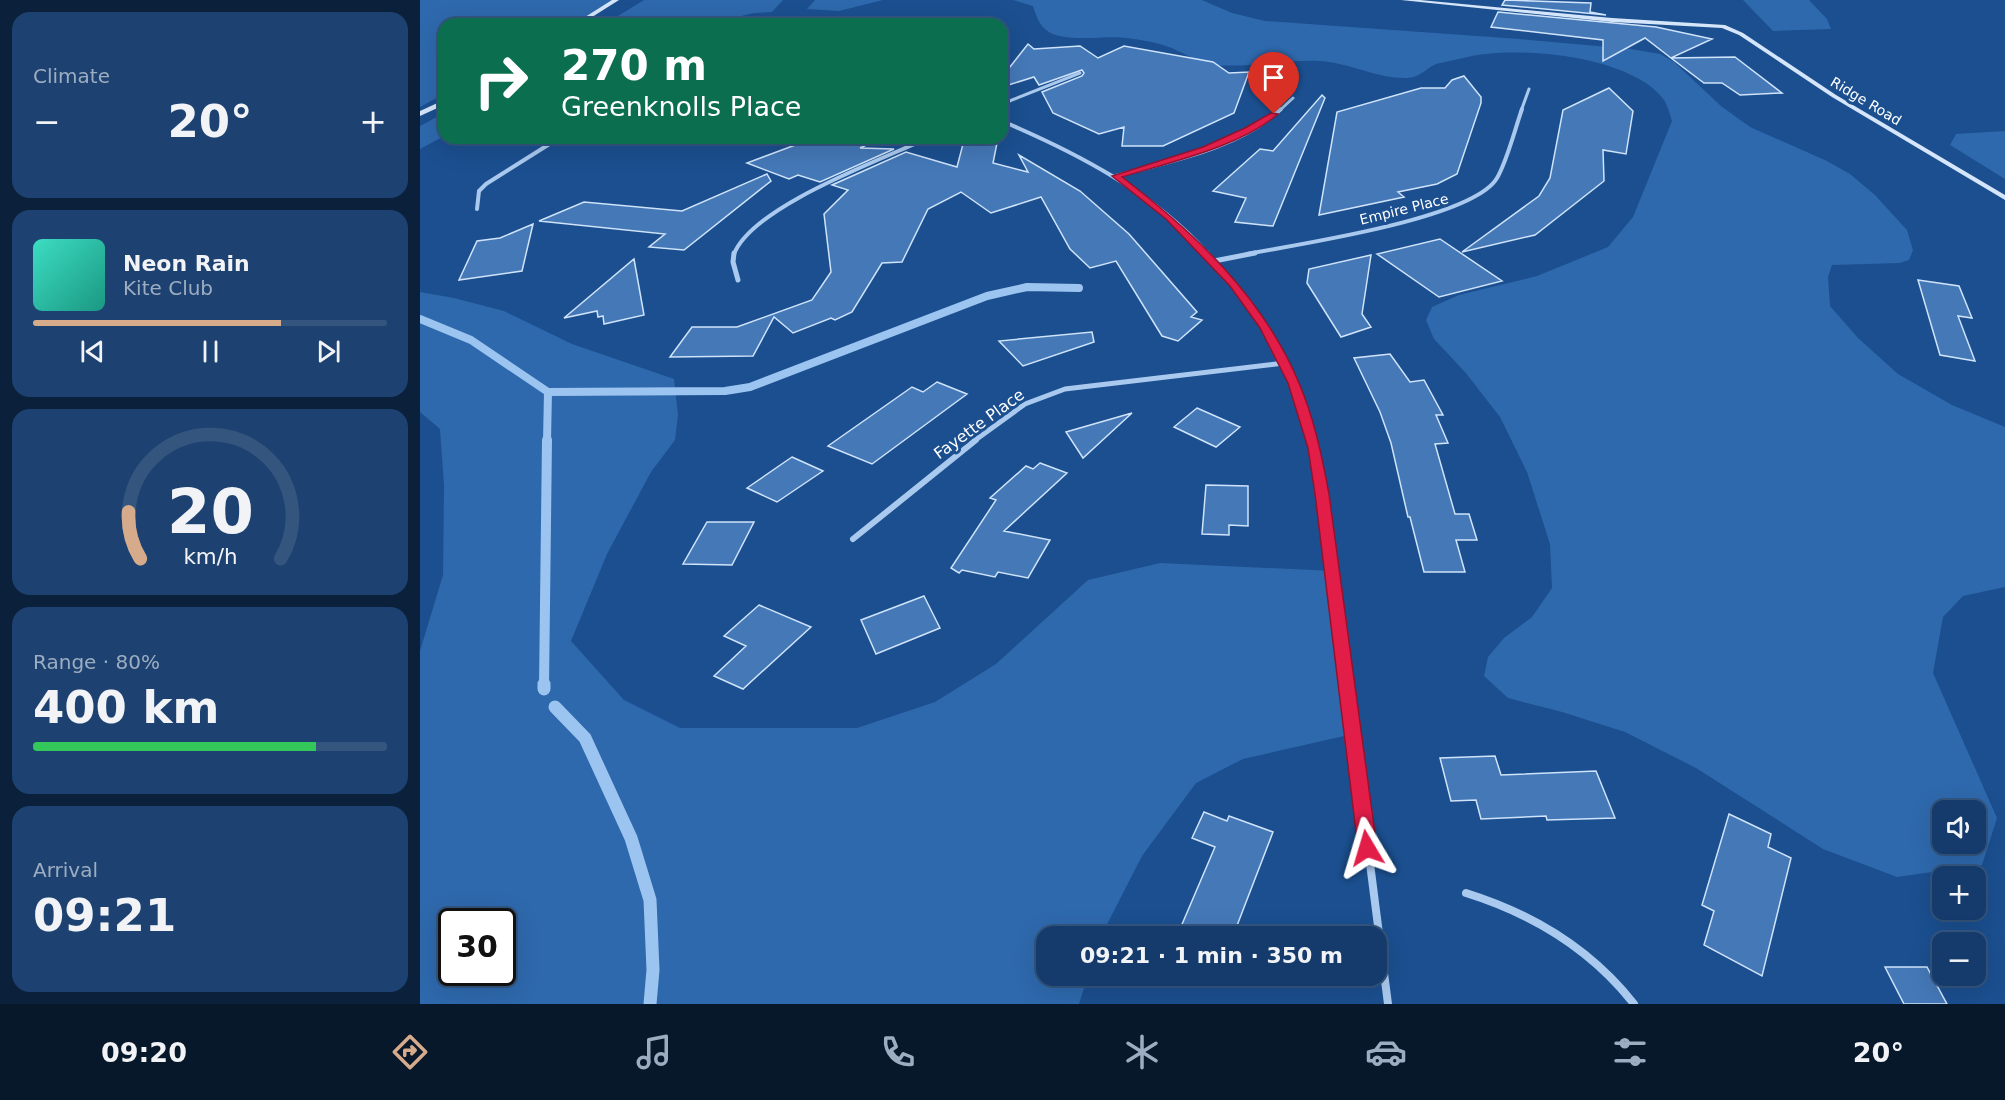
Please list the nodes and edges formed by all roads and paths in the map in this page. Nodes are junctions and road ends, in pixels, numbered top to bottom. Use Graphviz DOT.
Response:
graph roads {
  1 [pos="616,0"];
  2 [pos="1404,0"];
  3 [pos="587,18"];
  4 [pos="1080,73"];
  5 [pos="1529,89"];
  6 [pos="1293,98"];
  7 [pos="1008,102"];
  8 [pos="438,105"];
  9 [pos="420,114"];
  10 [pos="1008,124"];
  11 [pos="549,144"];
  12 [pos="915,144"];
  13 [pos="1116,176"];
  14 [pos="2005,198"];
  15 [pos="477,209"];
  16 [pos="1214,261"];
  17 [pos="738,280"];
  18 [pos="1284,363"];
  19 [pos="853,539"];
  20 [pos="1466,893"];
  21 [pos="1388,1004"];
  22 [pos="1634,1004"];
  1 -- 3 [label="street"];
  2 -- 14 [label="street, Ridge Road"];
  4 -- 7 [label="street"];
  5 -- 16 [label="street, Empire Place"];
  6 -- 13 [label="street"];
  8 -- 9 [label="street"];
  10 -- 13 [label="street"];
  11 -- 15 [label="street"];
  12 -- 17 [label="street"];
  13 -- 16 [label="street"];
  16 -- 18 [label="street"];
  18 -- 19 [label="street, Fayette Place"];
  18 -- 21 [label="street"];
  20 -- 22 [label="street"];
}
